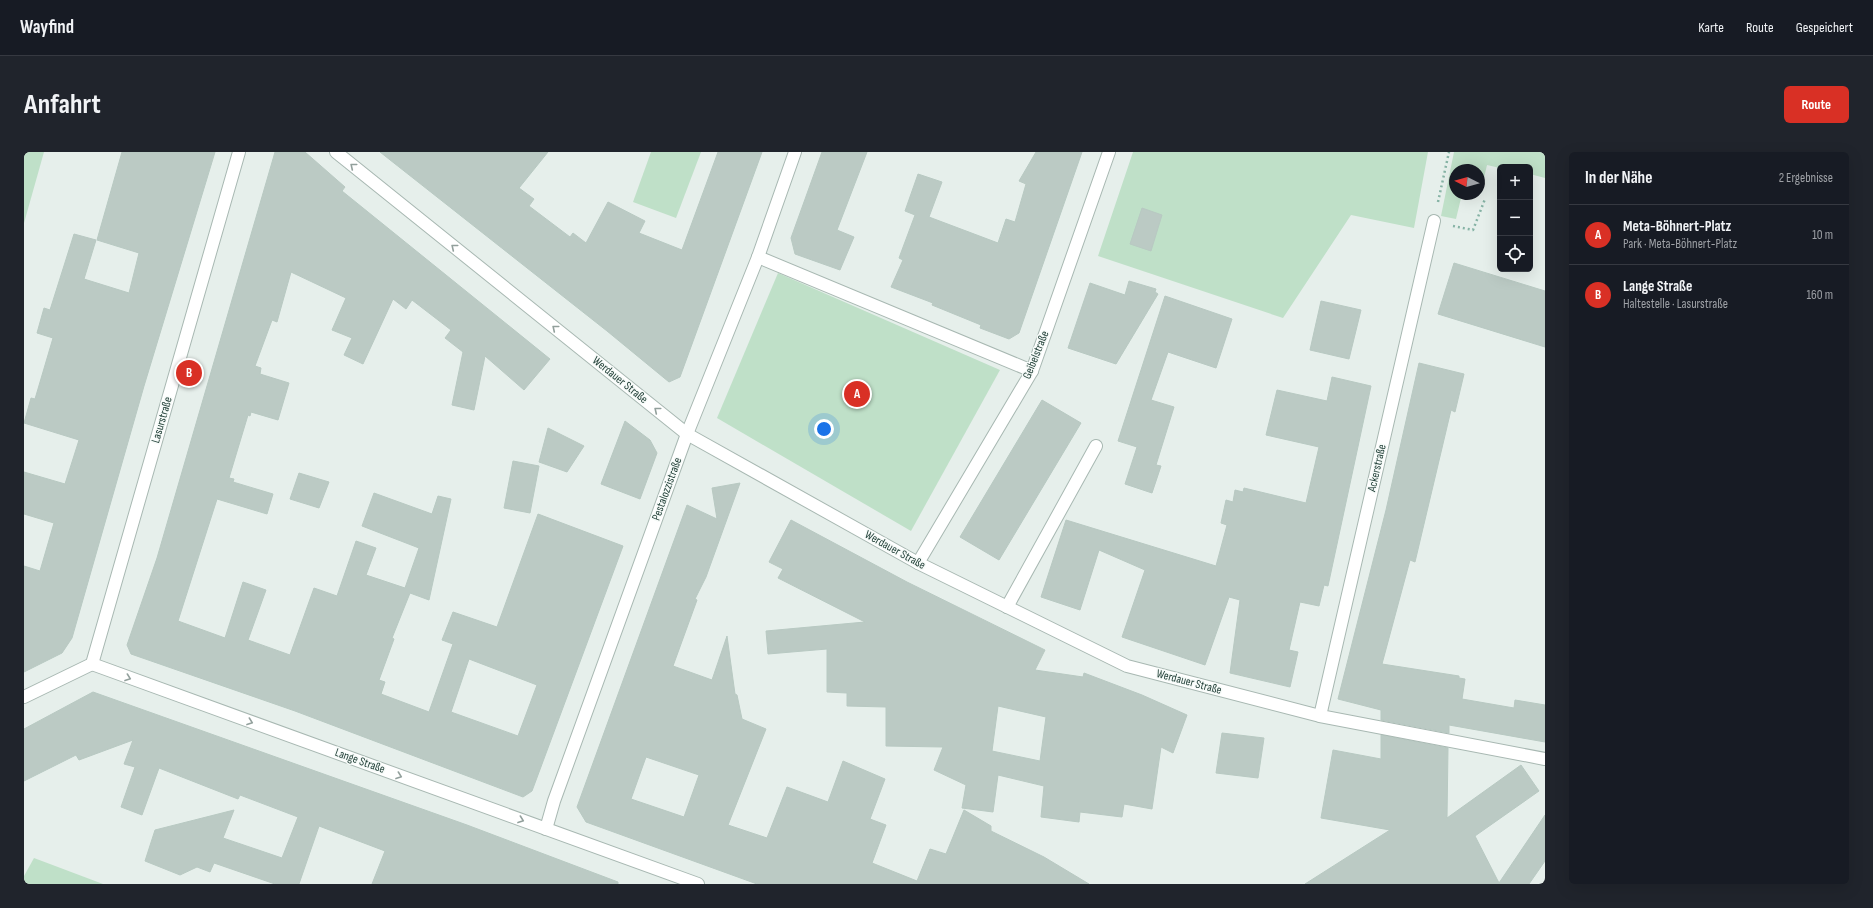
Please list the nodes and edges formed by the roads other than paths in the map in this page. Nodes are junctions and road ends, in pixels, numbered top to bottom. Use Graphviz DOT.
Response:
graph roads {
  1 [pos="239,152"];
  2 [pos="336,152"];
  3 [pos="795,152"];
  4 [pos="1109,152"];
  5 [pos="1434,221"];
  6 [pos="758,257"];
  7 [pos="1032,371"];
  8 [pos="687,434"];
  9 [pos="1096,446"];
  10 [pos="918,563"];
  11 [pos="1007,607"];
  12 [pos="92,664"];
  13 [pos="24,697"];
  14 [pos="1320,716"];
  15 [pos="1545,759"];
  16 [pos="546,829"];
  17 [pos="698,884"];
  1 -- 12 [label="street, Lasurstraße"];
  8 -- 2 [label="street, Werdauer Straße, one-way"];
  3 -- 6 [label="street, Pestalozzistraße"];
  4 -- 7 [label="street, Geibelstraße"];
  5 -- 14 [label="street, Ackerstraße"];
  6 -- 7 [label="street"];
  6 -- 8 [label="street, Pestalozzistraße"];
  7 -- 10 [label="street, Geibelstraße"];
  8 -- 10 [label="street, Werdauer Straße"];
  8 -- 16 [label="street, Pestalozzistraße"];
  9 -- 11 [label="street"];
  10 -- 11 [label="street, Werdauer Straße"];
  11 -- 14 [label="street, Werdauer Straße"];
  12 -- 13 [label="street"];
  12 -- 16 [label="street, Lange Straße, one-way"];
  14 -- 15 [label="street, Werdauer Straße"];
  16 -- 17 [label="street, Lange Straße"];
}
